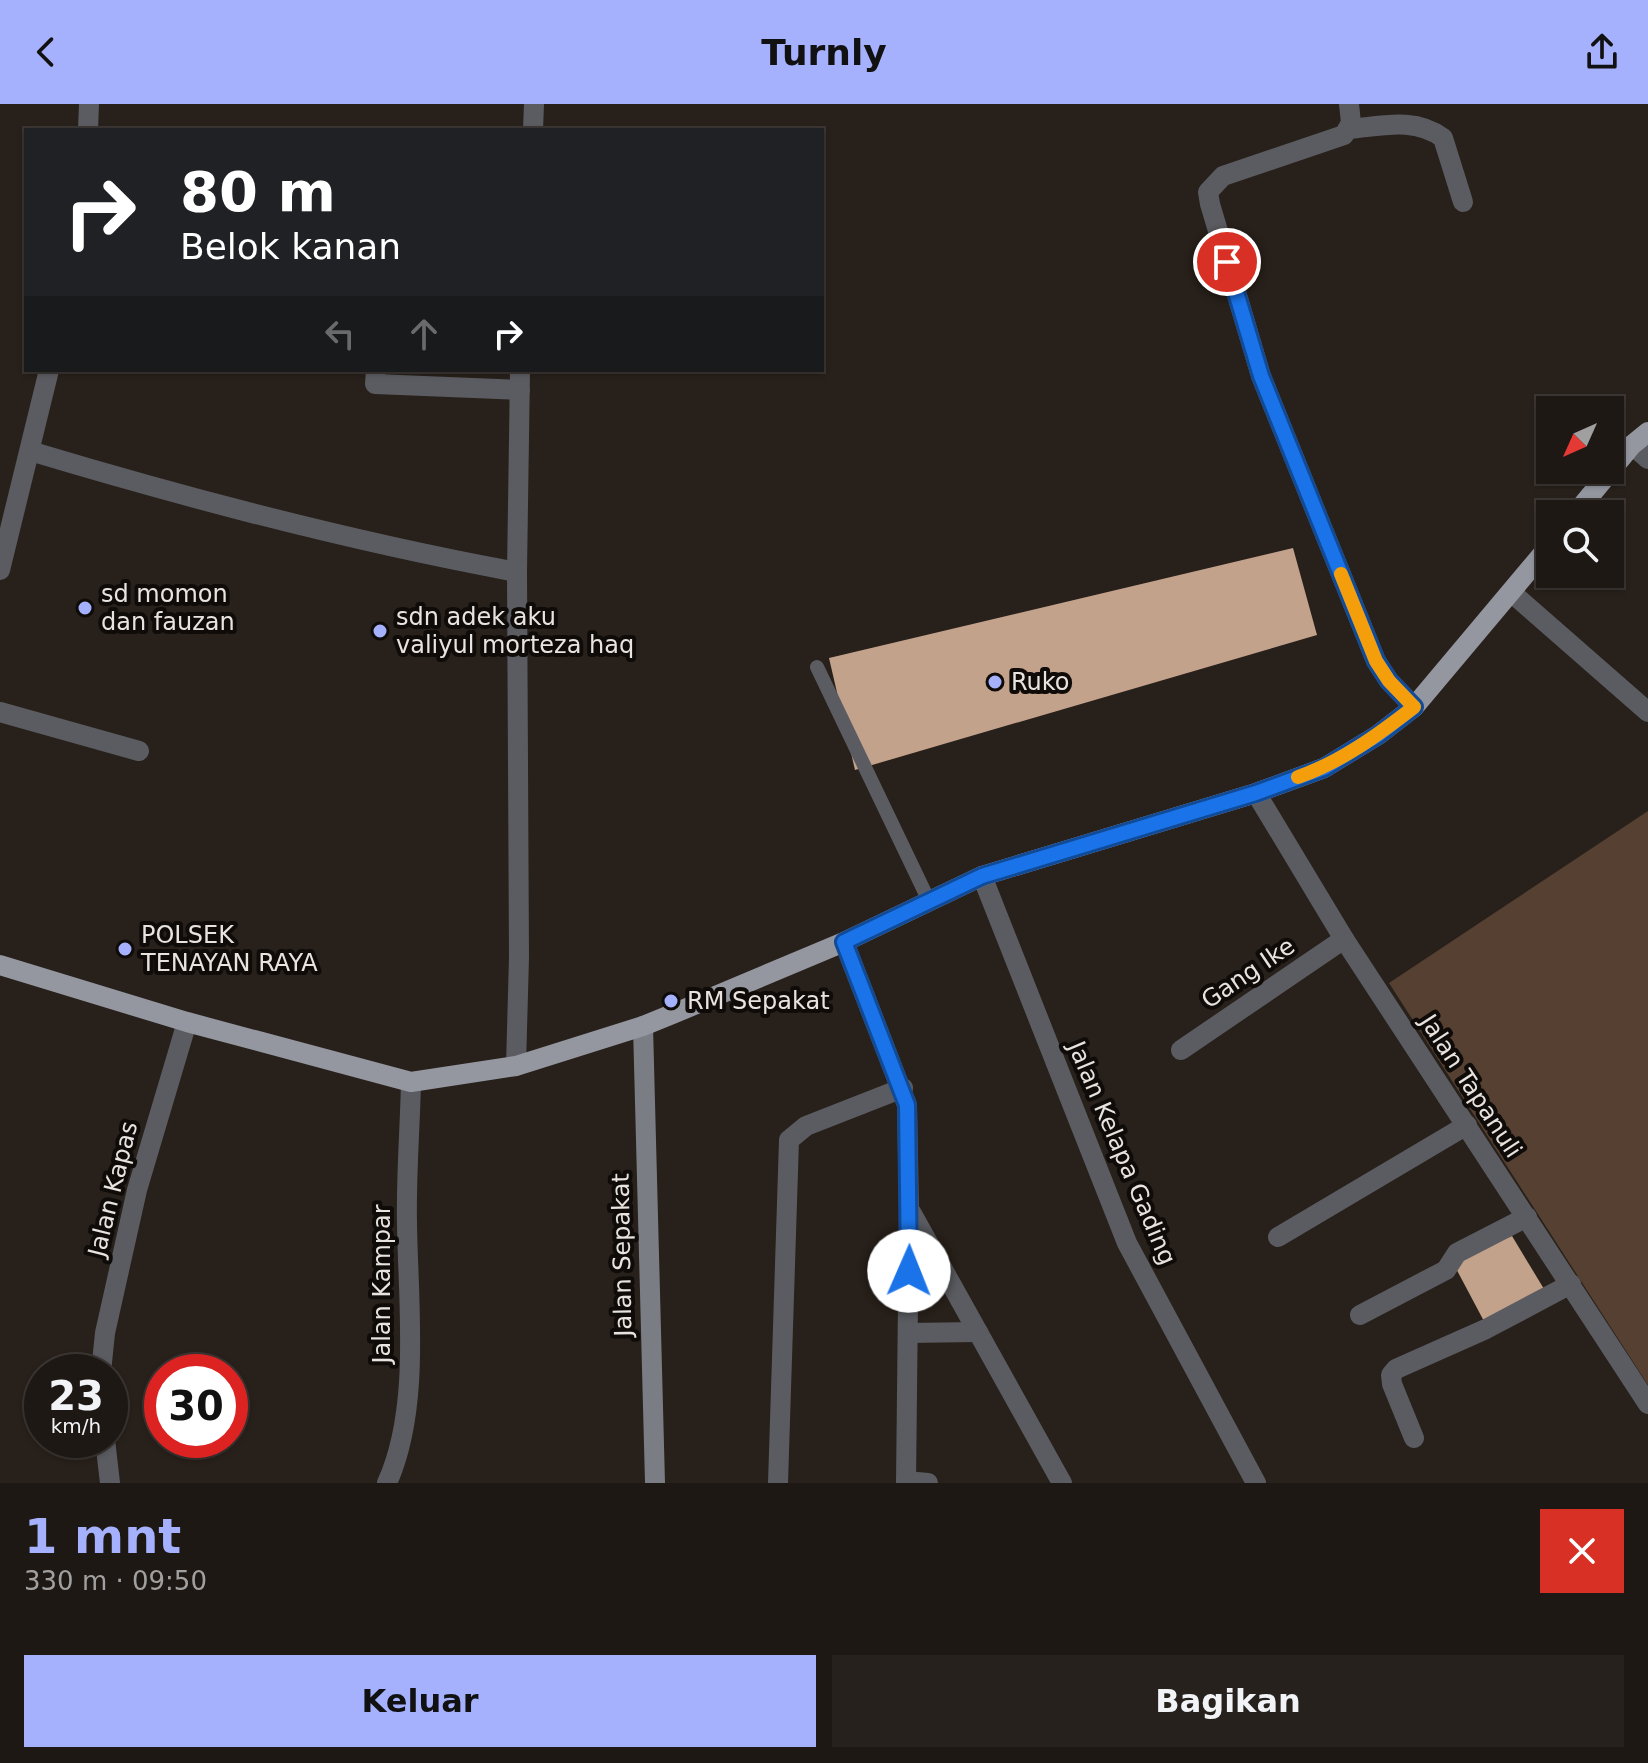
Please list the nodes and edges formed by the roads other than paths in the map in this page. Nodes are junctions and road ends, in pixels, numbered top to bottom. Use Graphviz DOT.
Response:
graph roads {
  1 [pos="89,104"];
  2 [pos="534,104"];
  3 [pos="1349,104"];
  4 [pos="88,128"];
  5 [pos="533,128"];
  6 [pos="1350,129"];
  7 [pos="1463,202"];
  8 [pos="49,372"];
  9 [pos="376,372"];
  10 [pos="520,380"];
  11 [pos="1643,445"];
  12 [pos="30,451"];
  13 [pos="1589,500"];
  14 [pos="1536,563"];
  15 [pos="0,570"];
  16 [pos="517,572"];
  17 [pos="1512,593"];
  18 [pos="817,667"];
  19 [pos="1414,707"];
  20 [pos="0,712"];
  21 [pos="1648,712"];
  22 [pos="139,751"];
  23 [pos="1256,793"];
  24 [pos="982,876"];
  25 [pos="929,901"];
  26 [pos="1344,939"];
  27 [pos="844,942"];
  28 [pos="0,965"];
  29 [pos="187,1022"];
  30 [pos="643,1026"];
  31 [pos="1181,1050"];
  32 [pos="516,1066"];
  33 [pos="411,1082"];
  34 [pos="903,1088"];
  35 [pos="1467,1125"];
  36 [pos="909,1209"];
  37 [pos="1527,1217"];
  38 [pos="1278,1237"];
  39 [pos="1571,1284"];
  40 [pos="1360,1315"];
  41 [pos="978,1332"];
  42 [pos="908,1333"];
  43 [pos="103,1354"];
  44 [pos="1648,1404"];
  45 [pos="1414,1438"];
  46 [pos="107,1458"];
  47 [pos="906,1482"];
  48 [pos="110,1483"];
  49 [pos="387,1483"];
  50 [pos="655,1483"];
  51 [pos="778,1483"];
  52 [pos="928,1483"];
  53 [pos="1062,1483"];
  54 [pos="1256,1483"];
  1 -- 4 [label="street"];
  2 -- 5 [label="street"];
  3 -- 6 [label="street"];
  6 -- 7 [label="street"];
  6 -- 19 [label="street"];
  8 -- 12 [label="street"];
  9 -- 10 [label="street"];
  10 -- 16 [label="street"];
  11 -- 13 [label="main road"];
  12 -- 15 [label="street"];
  12 -- 16 [label="street"];
  14 -- 17 [label="main road"];
  16 -- 32 [label="street"];
  17 -- 19 [label="main road"];
  17 -- 21 [label="street"];
  18 -- 25 [label="lane"];
  19 -- 23 [label="main road"];
  20 -- 22 [label="street"];
  23 -- 24 [label="main road"];
  23 -- 26 [label="street, Jalan Tapanuli"];
  24 -- 25 [label="main road"];
  24 -- 54 [label="street, Jalan Kelapa Gading"];
  25 -- 27 [label="main road"];
  26 -- 31 [label="street, Gang Ike"];
  26 -- 35 [label="street, Jalan Tapanuli"];
  27 -- 30 [label="main road"];
  27 -- 34 [label="street"];
  28 -- 29 [label="main road"];
  29 -- 33 [label="main road"];
  29 -- 43 [label="street, Jalan Kapas"];
  30 -- 32 [label="main road"];
  30 -- 50 [label="main road, Jalan Sepakat"];
  32 -- 33 [label="main road"];
  33 -- 49 [label="street, Jalan Kampar"];
  34 -- 36 [label="street"];
  34 -- 51 [label="street"];
  35 -- 37 [label="street, Jalan Tapanuli"];
  35 -- 38 [label="street"];
  36 -- 41 [label="street"];
  36 -- 42 [label="street"];
  37 -- 39 [label="street, Jalan Tapanuli"];
  37 -- 40 [label="street"];
  39 -- 44 [label="street, Jalan Tapanuli"];
  39 -- 45 [label="street"];
  41 -- 42 [label="street"];
  41 -- 53 [label="street"];
  42 -- 47 [label="street"];
  46 -- 48 [label="street"];
  47 -- 52 [label="street"];
}
